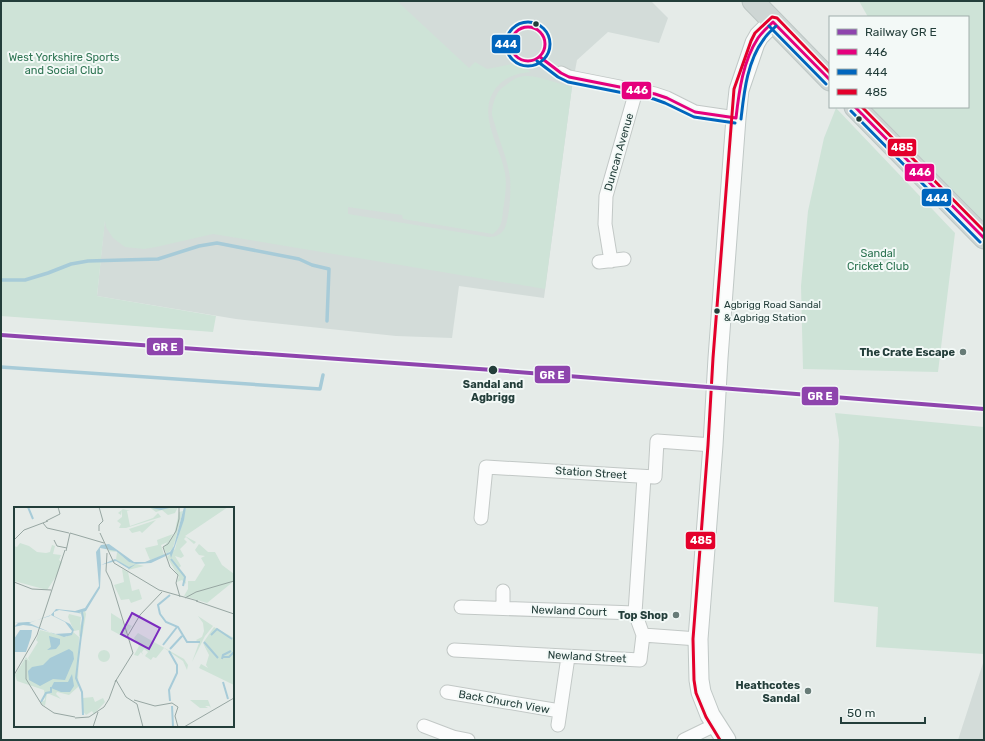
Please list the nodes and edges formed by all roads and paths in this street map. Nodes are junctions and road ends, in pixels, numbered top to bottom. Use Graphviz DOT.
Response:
graph roads {
  1 [pos="753,1"];
  2 [pos="773,22"];
  3 [pos="560,73"];
  4 [pos="829,79"];
  5 [pos="636,91"];
  6 [pos="856,108"];
  7 [pos="736,118"];
  8 [pos="984,238"];
  9 [pos="624,259"];
  10 [pos="713,445"];
  11 [pos="644,476"];
  12 [pos="481,518"];
  13 [pos="503,591"];
  14 [pos="461,607"];
  15 [pos="503,608"];
  16 [pos="635,614"];
  17 [pos="643,635"];
  18 [pos="698,639"];
  19 [pos="454,650"];
  20 [pos="568,657"];
  21 [pos="447,692"];
  22 [pos="560,711"];
  23 [pos="558,725"];
  24 [pos="424,726"];
  25 [pos="722,732"];
  26 [pos="468,740"];
  27 [pos="684,740"];
  1 -- 2 [label="main road"];
  2 -- 4 [label="main road"];
  2 -- 7 [label="main road"];
  3 -- 5 [label="street"];
  5 -- 7 [label="street"];
  5 -- 9 [label="street, Duncan Avenue"];
  6 -- 8 [label="main road"];
  7 -- 10 [label="main road"];
  10 -- 11 [label="street"];
  10 -- 18 [label="main road"];
  11 -- 12 [label="street, Station Street"];
  11 -- 16 [label="street"];
  13 -- 15 [label="street"];
  14 -- 15 [label="street, Newland Court"];
  15 -- 16 [label="street, Newland Court"];
  16 -- 17 [label="street"];
  17 -- 18 [label="street"];
  17 -- 20 [label="street, Newland Street"];
  18 -- 25 [label="main road"];
  19 -- 20 [label="street, Newland Street"];
  20 -- 22 [label="street"];
  21 -- 22 [label="street, Back Church View"];
  22 -- 23 [label="street"];
  24 -- 26 [label="street"];
  25 -- 27 [label="street"];
}
